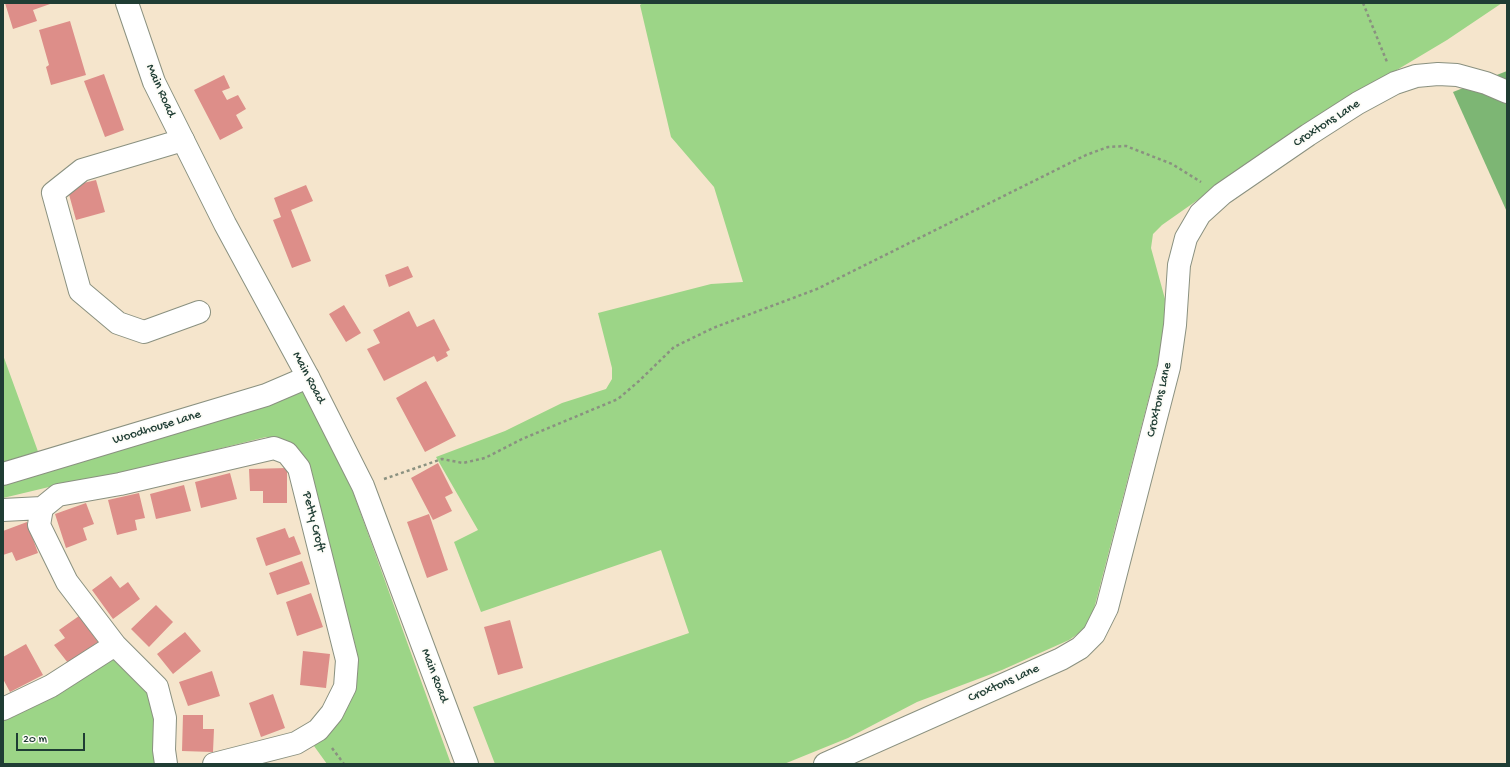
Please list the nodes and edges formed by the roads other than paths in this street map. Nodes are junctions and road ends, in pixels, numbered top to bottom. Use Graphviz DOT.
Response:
graph roads {
  1 [pos="128,3"];
  2 [pos="1507,92"];
  3 [pos="183,140"];
  4 [pos="199,312"];
  5 [pos="308,377"];
  6 [pos="3,474"];
  7 [pos="42,508"];
  8 [pos="3,510"];
  9 [pos="115,645"];
  10 [pos="3,709"];
  11 [pos="166,764"];
  12 [pos="214,764"];
  13 [pos="467,764"];
  14 [pos="825,764"];
  1 -- 3 [label="street, Main Road"];
  2 -- 14 [label="street, Croxtons Lane"];
  3 -- 4 [label="street"];
  3 -- 5 [label="street, Main Road"];
  5 -- 6 [label="street, Woodhouse Lane"];
  5 -- 13 [label="street, Main Road"];
  7 -- 8 [label="street"];
  7 -- 9 [label="street"];
  7 -- 12 [label="street, Petty Croft"];
  9 -- 10 [label="street"];
  9 -- 11 [label="street"];
}
